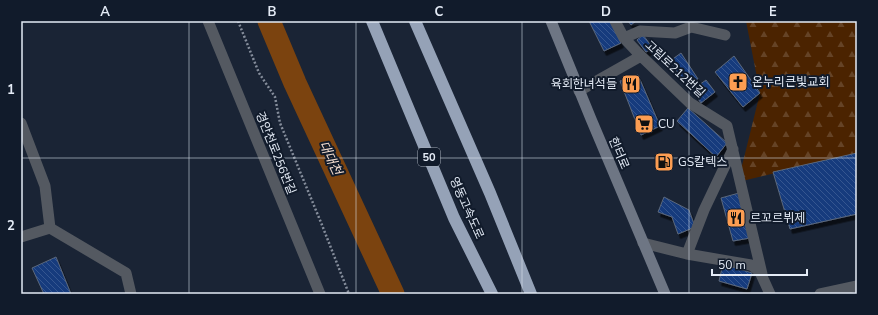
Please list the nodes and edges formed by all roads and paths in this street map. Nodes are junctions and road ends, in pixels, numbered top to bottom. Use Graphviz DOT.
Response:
graph roads {
  1 [pos="208,21"];
  2 [pos="238,21"];
  3 [pos="372,21"];
  4 [pos="415,21"];
  5 [pos="551,21"];
  6 [pos="615,21"];
  7 [pos="724,36"];
  8 [pos="624,38"];
  9 [pos="641,56"];
  10 [pos="579,91"];
  11 [pos="21,123"];
  12 [pos="733,149"];
  13 [pos="50,228"];
  14 [pos="21,237"];
  15 [pos="643,243"];
  16 [pos="687,254"];
  17 [pos="762,274"];
  18 [pos="857,286"];
  19 [pos="491,292"];
  20 [pos="131,294"];
  21 [pos="320,294"];
  22 [pos="349,294"];
  23 [pos="531,294"];
  24 [pos="665,294"];
  25 [pos="770,294"];
  26 [pos="820,294"];
  1 -- 21 [label="street, 경안천로256번길"];
  2 -- 22 [label="path"];
  3 -- 19 [label="highway, 영동고속도로 / 50"];
  4 -- 23 [label="highway"];
  5 -- 10 [label="main road, 한터로"];
  6 -- 8 [label="street, 고림로212번길"];
  7 -- 8 [label="street"];
  8 -- 9 [label="street, 고림로212번길"];
  9 -- 10 [label="street"];
  9 -- 12 [label="street, 고림로212번길"];
  10 -- 15 [label="main road, 한터로"];
  11 -- 13 [label="street"];
  12 -- 16 [label="street"];
  12 -- 17 [label="street, 고림로212번길"];
  13 -- 14 [label="street"];
  13 -- 20 [label="street"];
  15 -- 16 [label="street"];
  15 -- 24 [label="main road, 한터로"];
  16 -- 17 [label="street"];
  17 -- 25 [label="street, 고림로212번길"];
  18 -- 26 [label="street"];
}
